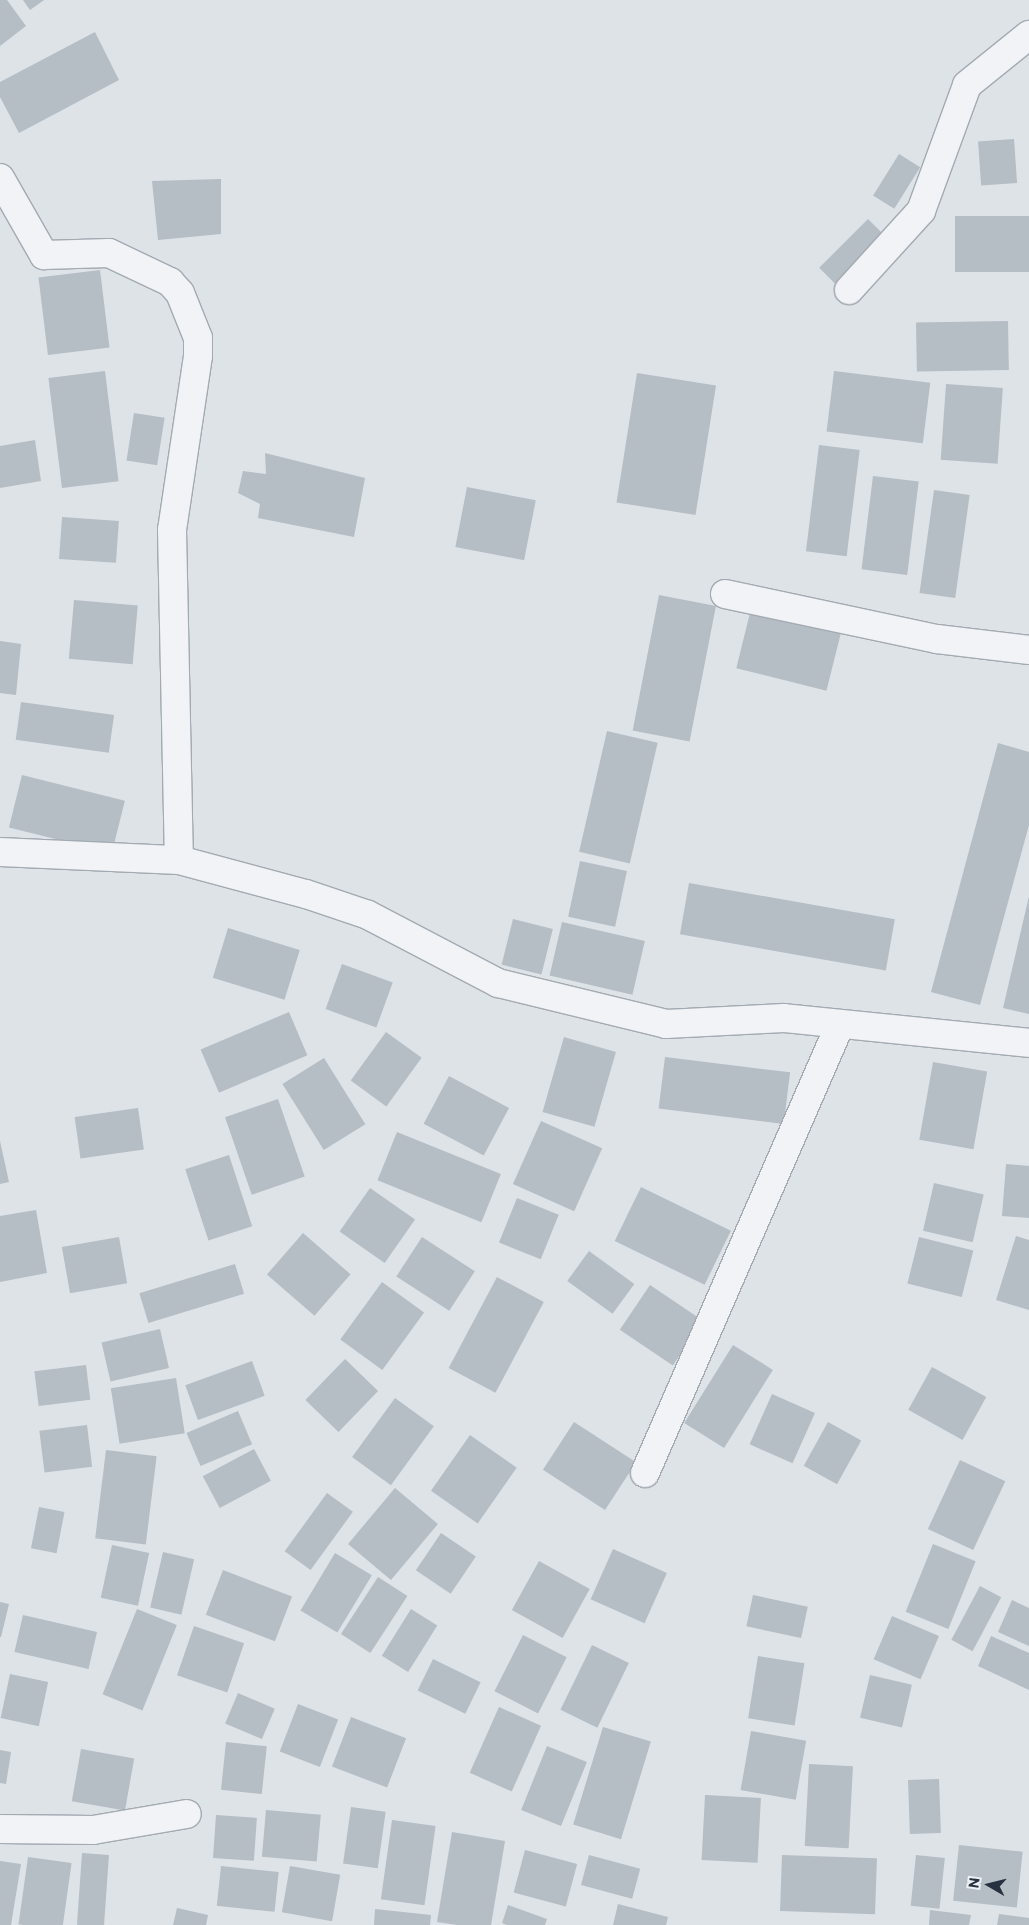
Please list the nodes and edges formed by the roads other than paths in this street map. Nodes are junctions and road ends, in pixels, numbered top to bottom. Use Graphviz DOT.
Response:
graph roads {
  1 [pos="1029,35"];
  2 [pos="0,178"];
  3 [pos="849,290"];
  4 [pos="725,594"];
  5 [pos="1029,650"];
  6 [pos="0,852"];
  7 [pos="179,860"];
  8 [pos="840,1025"];
  9 [pos="1029,1042"];
  10 [pos="644,1472"];
  11 [pos="187,1814"];
  12 [pos="0,1829"];
  1 -- 3 [label="street"];
  2 -- 7 [label="street"];
  4 -- 5 [label="street"];
  6 -- 7 [label="street"];
  7 -- 8 [label="street"];
  8 -- 9 [label="street"];
  8 -- 10 [label="street"];
  11 -- 12 [label="street"];
}
